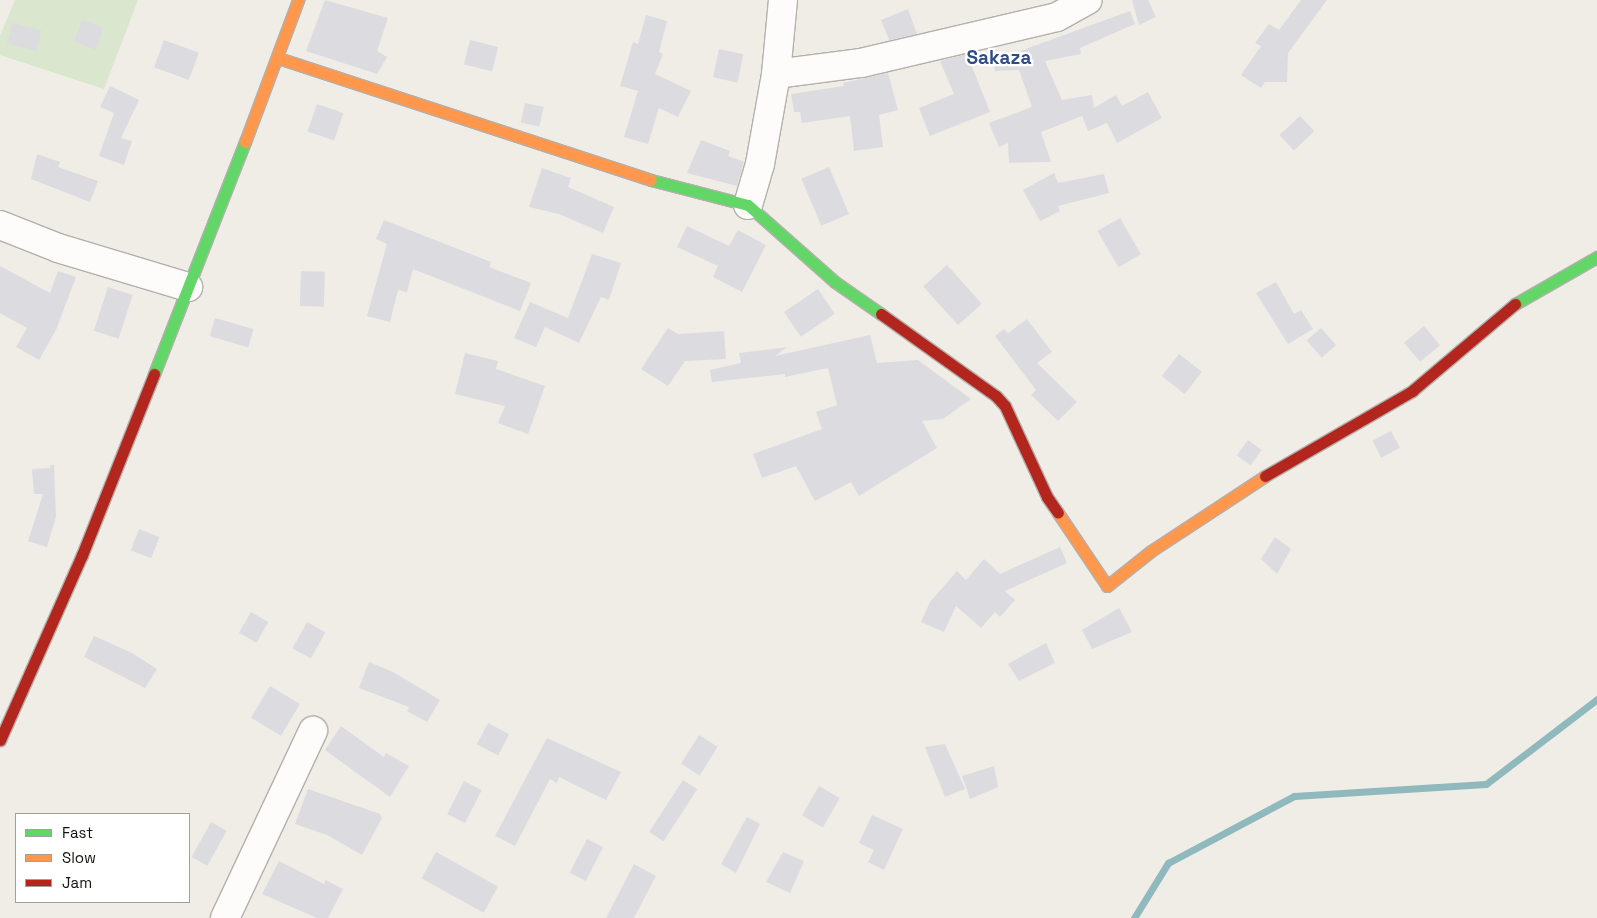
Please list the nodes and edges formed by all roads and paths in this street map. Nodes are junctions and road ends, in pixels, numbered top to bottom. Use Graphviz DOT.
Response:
graph roads {
  1 [pos="298,0"];
  2 [pos="783,0"];
  3 [pos="1088,0"];
  4 [pos="278,58"];
  5 [pos="776,74"];
  6 [pos="748,205"];
  7 [pos="0,225"];
  8 [pos="1597,257"];
  9 [pos="188,287"];
  10 [pos="313,731"];
  11 [pos="0,740"];
  12 [pos="225,918"];
  1 -- 4 [label="street"];
  2 -- 5 [label="street"];
  3 -- 5 [label="street"];
  4 -- 6 [label="street"];
  4 -- 9 [label="street"];
  5 -- 6 [label="street"];
  6 -- 8 [label="street"];
  7 -- 9 [label="street"];
  9 -- 11 [label="street"];
  10 -- 12 [label="street"];
}
